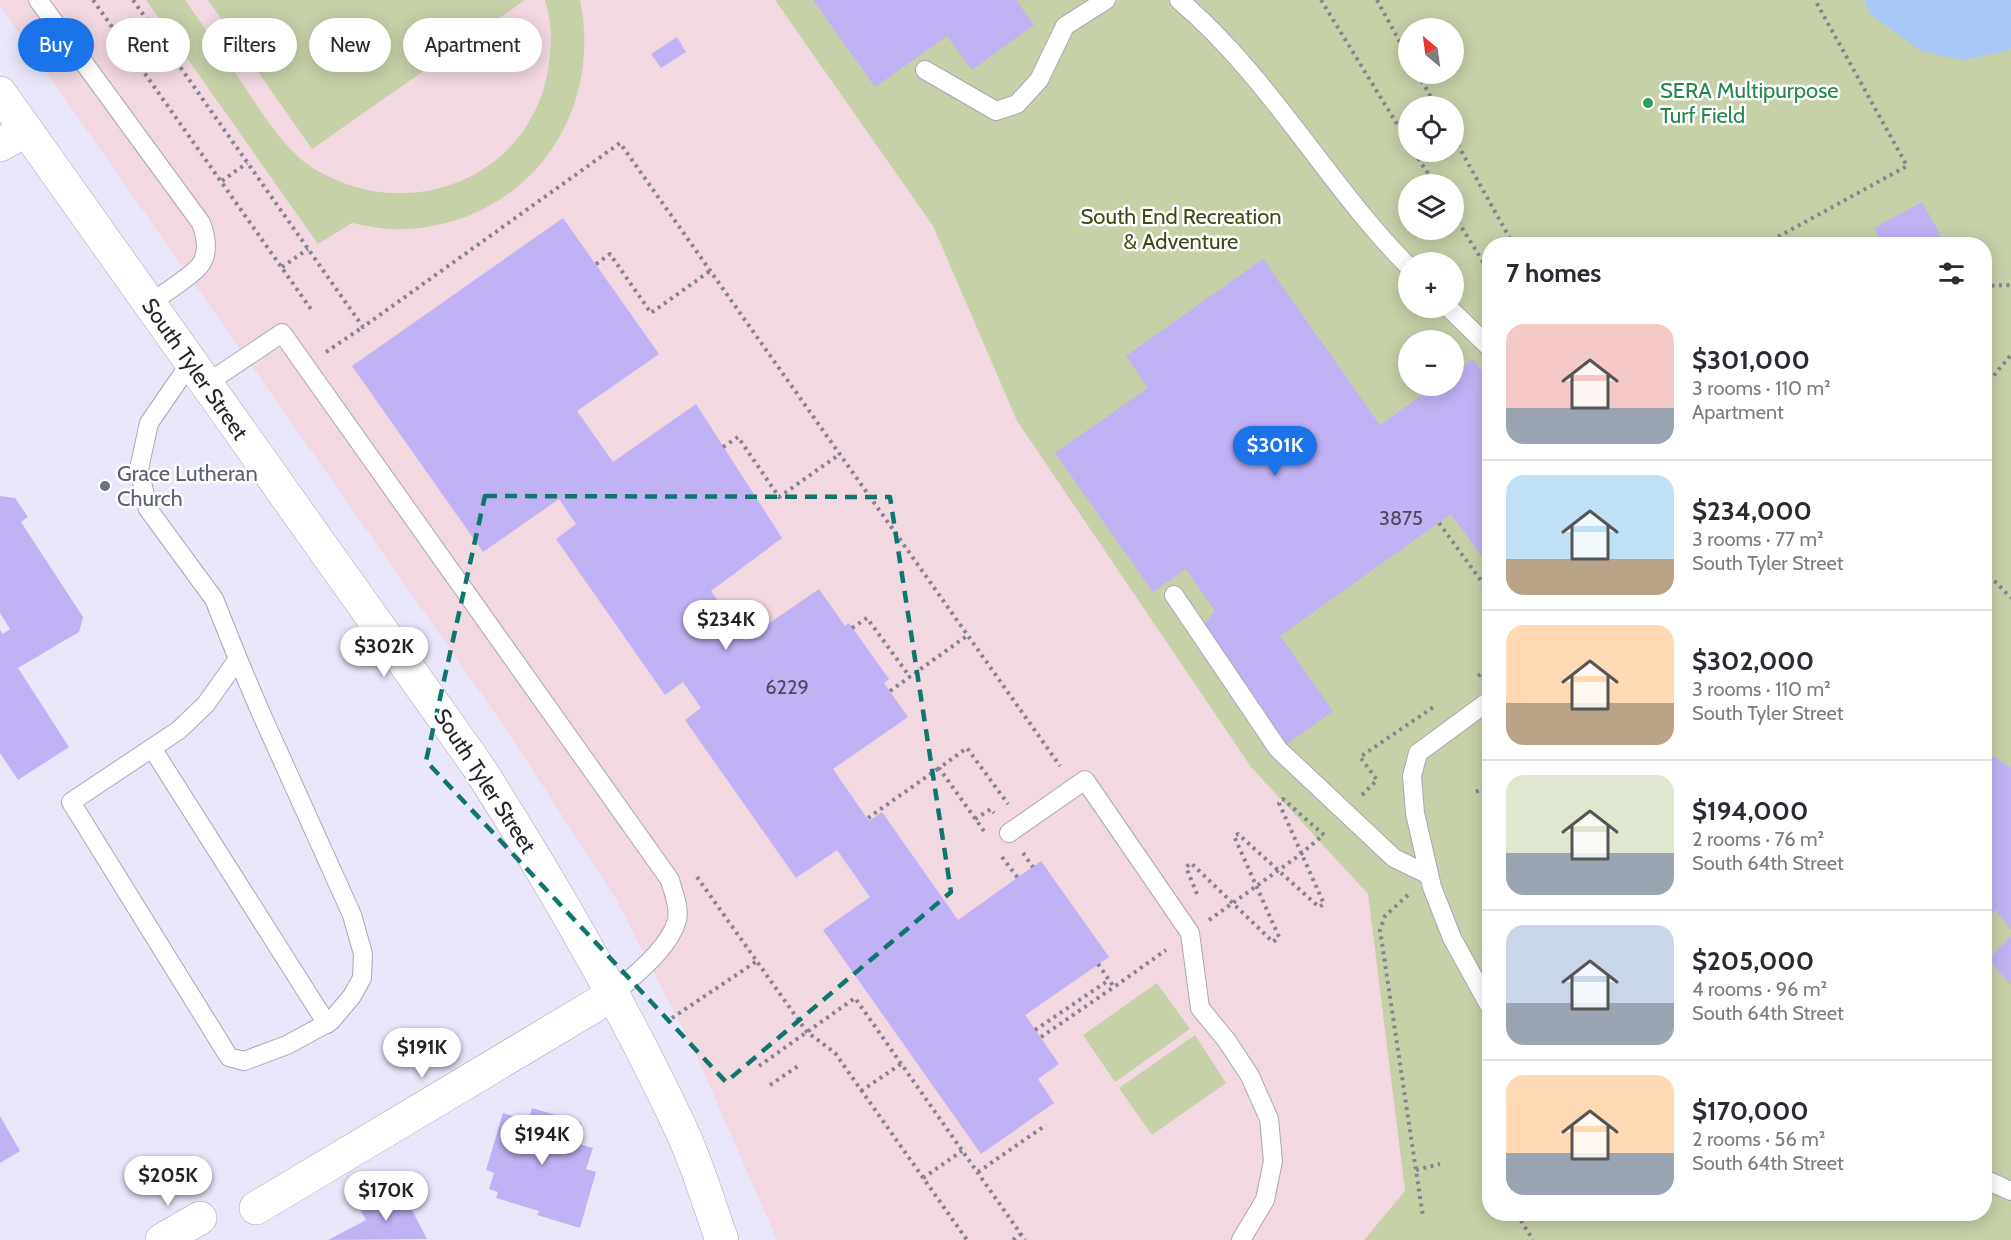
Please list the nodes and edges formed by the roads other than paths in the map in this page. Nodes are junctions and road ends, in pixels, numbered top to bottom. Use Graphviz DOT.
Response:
graph roads {
  1 [pos="38,0"];
  2 [pos="1106,0"];
  3 [pos="1179,0"];
  4 [pos="925,70"];
  5 [pos="0,93"];
  6 [pos="13,138"];
  7 [pos="1398,256"];
  8 [pos="149,304"];
  9 [pos="1459,318"];
  10 [pos="1482,340"];
  11 [pos="198,373"];
  12 [pos="1174,595"];
  13 [pos="238,659"];
  14 [pos="1482,706"];
  15 [pos="152,748"];
  16 [pos="1015,829"];
  17 [pos="1429,875"];
  18 [pos="1482,992"];
  19 [pos="614,994"];
  20 [pos="327,1024"];
  21 [pos="1992,1183"];
  22 [pos="2011,1191"];
  23 [pos="256,1208"];
  24 [pos="200,1218"];
  25 [pos="162,1240"];
  26 [pos="722,1240"];
  27 [pos="1241,1240"];
  1 -- 8 [label="lane"];
  2 -- 4 [label="lane"];
  3 -- 7 [label="lane"];
  5 -- 6 [label="street, South Tyler Street"];
  6 -- 8 [label="street, South Tyler Street"];
  8 -- 11 [label="street, South Tyler Street"];
  9 -- 10 [label="lane"];
  11 -- 13 [label="lane"];
  11 -- 19 [label="street, South Tyler Street"];
  11 -- 19 [label="lane"];
  12 -- 17 [label="lane"];
  13 -- 15 [label="lane"];
  13 -- 20 [label="lane"];
  14 -- 17 [label="lane"];
  15 -- 20 [label="lane"];
  15 -- 20 [label="lane"];
  16 -- 27 [label="lane"];
  17 -- 18 [label="lane"];
  19 -- 23 [label="street"];
  19 -- 26 [label="street, South Tyler Street"];
  21 -- 22 [label="lane"];
  24 -- 25 [label="street"];
}
